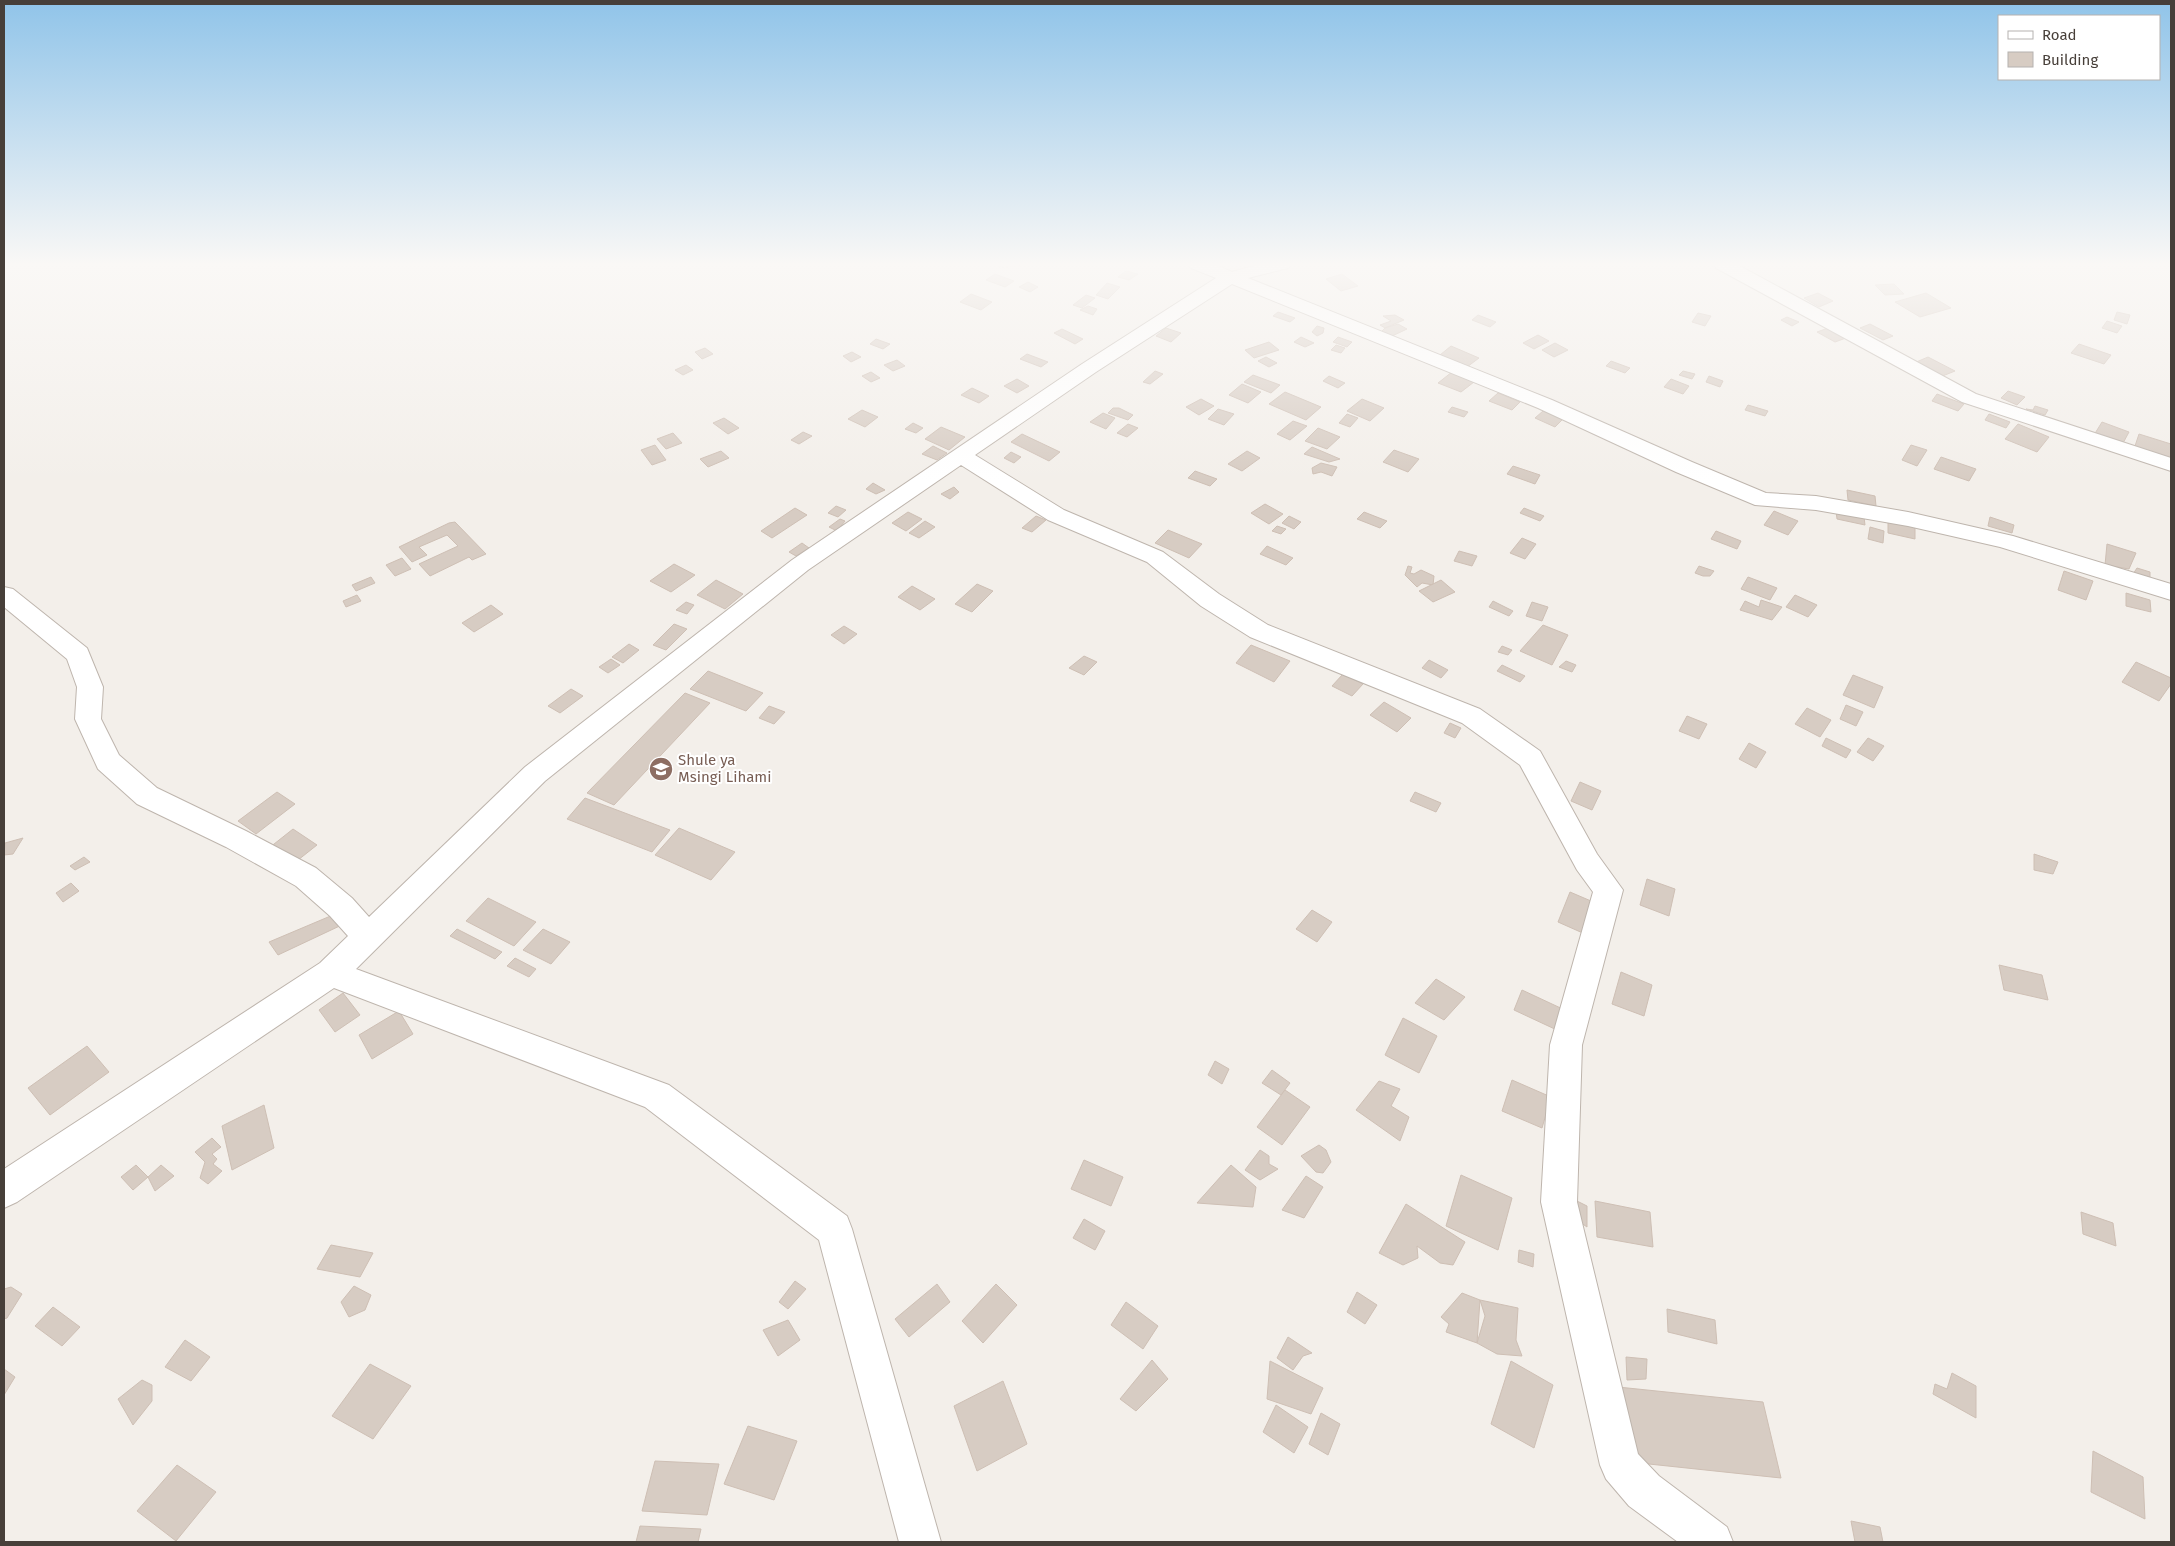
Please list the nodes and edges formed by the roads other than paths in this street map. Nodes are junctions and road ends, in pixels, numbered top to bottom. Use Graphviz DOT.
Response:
graph roads {
  1 [pos="1139,336"];
  2 [pos="1375,336"];
  3 [pos="1855,336"];
  4 [pos="961,456"];
  5 [pos="2171,465"];
  6 [pos="2171,592"];
  7 [pos="4,595"];
  8 [pos="368,937"];
  9 [pos="331,973"];
  10 [pos="4,1190"];
  11 [pos="920,1542"];
  12 [pos="1712,1542"];
  1 -- 4 [label="street"];
  2 -- 6 [label="street"];
  3 -- 5 [label="street"];
  4 -- 8 [label="street"];
  4 -- 12 [label="street"];
  7 -- 8 [label="street"];
  8 -- 9 [label="street"];
  9 -- 10 [label="street"];
  9 -- 11 [label="street"];
}
